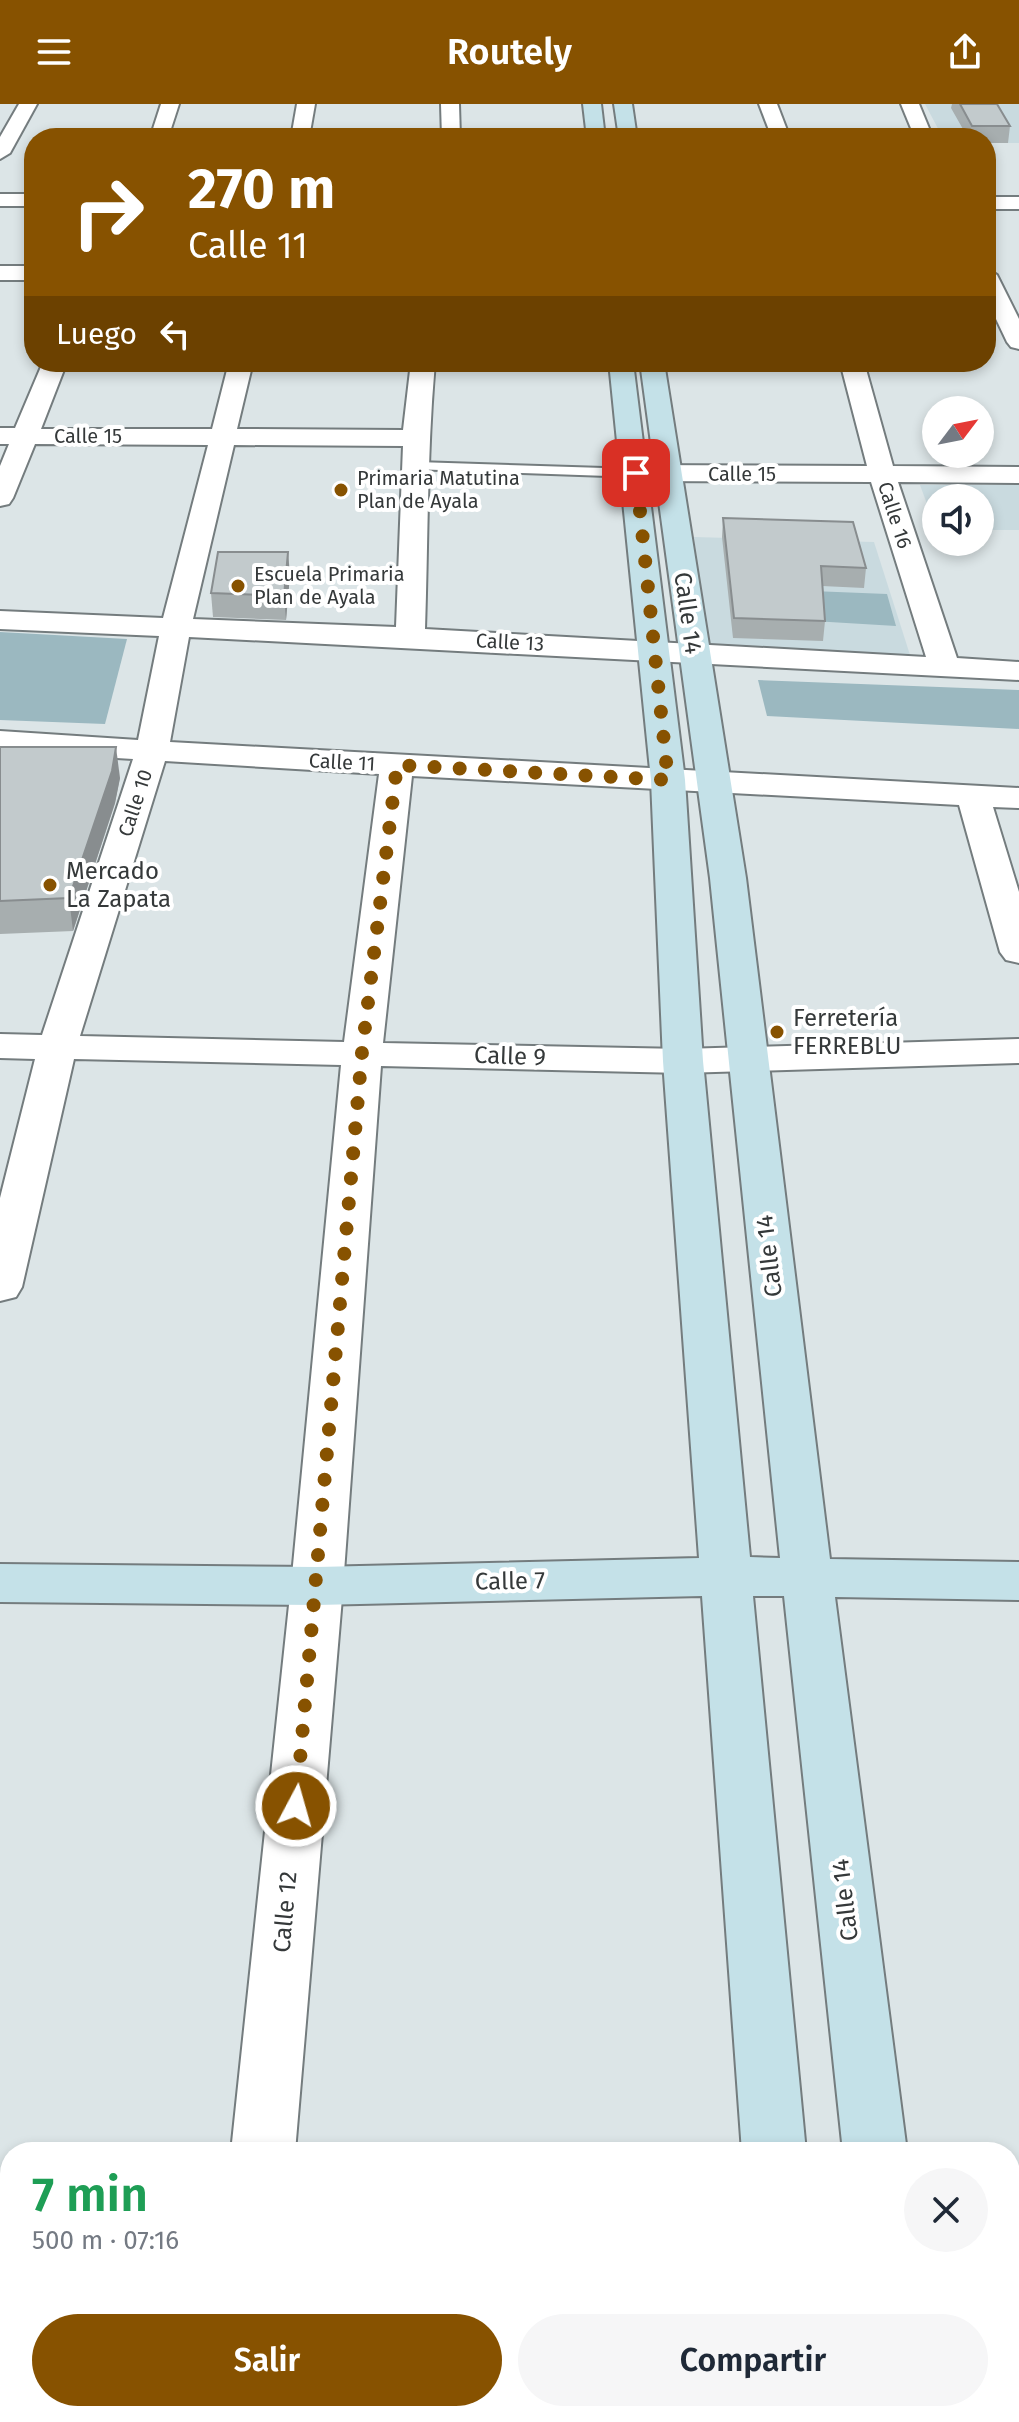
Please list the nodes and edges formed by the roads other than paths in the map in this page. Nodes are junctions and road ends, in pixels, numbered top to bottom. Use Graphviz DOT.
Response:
graph roads {
  1 [pos="28,104"];
  2 [pos="170,104"];
  3 [pos="306,104"];
  4 [pos="450,104"];
  5 [pos="592,104"];
  6 [pos="623,104"];
  7 [pos="768,104"];
  8 [pos="910,104"];
  9 [pos="162,128"];
  10 [pos="302,128"];
  11 [pos="451,128"];
  12 [pos="595,128"];
  13 [pos="627,128"];
  14 [pos="777,128"];
  15 [pos="920,128"];
  16 [pos="24,145"];
  17 [pos="2,147"];
  18 [pos="0,200"];
  19 [pos="24,200"];
  20 [pos="996,203"];
  21 [pos="1019,203"];
  22 [pos="0,273"];
  23 [pos="24,273"];
  24 [pos="1003,314"];
  25 [pos="1019,342"];
  26 [pos="49,372"];
  27 [pos="239,372"];
  28 [pos="422,372"];
  29 [pos="624,372"];
  30 [pos="652,372"];
  31 [pos="855,372"];
  32 [pos="223,435"];
  33 [pos="12,436"];
  34 [pos="415,438"];
  35 [pos="417,466"];
  36 [pos="652,474"];
  37 [pos="882,475"];
  38 [pos="1019,475"];
  39 [pos="0,498"];
  40 [pos="0,620"];
  41 [pos="176,627"];
  42 [pos="410,637"];
  43 [pos="673,651"];
  44 [pos="944,666"];
  45 [pos="1019,671"];
  46 [pos="0,741"];
  47 [pos="152,751"];
  48 [pos="397,765"];
  49 [pos="668,780"];
  50 [pos="712,782"];
  51 [pos="973,796"];
  52 [pos="1019,798"];
  53 [pos="1019,952"];
  54 [pos="58,1045"];
  55 [pos="0,1046"];
  56 [pos="1019,1051"];
  57 [pos="362,1052"];
  58 [pos="746,1058"];
  59 [pos="683,1061"];
  60 [pos="0,1287"];
  61 [pos="724,1576"];
  62 [pos="807,1577"];
  63 [pos="1019,1581"];
  64 [pos="0,1583"];
  65 [pos="317,1586"];
  66 [pos="264,2142"];
  67 [pos="773,2142"];
  68 [pos="874,2142"];
  1 -- 17 [label="street"];
  2 -- 9 [label="street"];
  3 -- 10 [label="street"];
  4 -- 11 [label="street"];
  5 -- 12 [label="main road"];
  6 -- 13 [label="main road"];
  7 -- 14 [label="street"];
  8 -- 15 [label="street"];
  16 -- 17 [label="street"];
  18 -- 19 [label="street"];
  20 -- 21 [label="street"];
  22 -- 23 [label="street"];
  24 -- 25 [label="street"];
  26 -- 33 [label="street"];
  27 -- 32 [label="street, Calle 10"];
  28 -- 34 [label="street"];
  29 -- 36 [label="main road, Calle 14"];
  30 -- 36 [label="main road, Calle 14"];
  31 -- 37 [label="street, Calle 16"];
  32 -- 33 [label="street, Calle 15"];
  32 -- 34 [label="street, Calle 15"];
  32 -- 41 [label="street, Calle 10"];
  33 -- 39 [label="street"];
  34 -- 35 [label="street"];
  35 -- 36 [label="lane, Calle 15"];
  35 -- 42 [label="street"];
  36 -- 37 [label="street, Calle 15"];
  36 -- 43 [label="main road, Calle 14"];
  37 -- 38 [label="street, Calle 15"];
  37 -- 44 [label="street, Calle 16"];
  40 -- 41 [label="street, Calle 13"];
  41 -- 42 [label="street, Calle 13"];
  41 -- 47 [label="street, Calle 10"];
  42 -- 43 [label="street, Calle 13"];
  43 -- 44 [label="street, Calle 13"];
  43 -- 49 [label="main road, Calle 14"];
  43 -- 50 [label="main road, Calle 14"];
  44 -- 45 [label="street, Calle 13"];
  46 -- 47 [label="street, Calle 11"];
  47 -- 48 [label="street, Calle 11"];
  47 -- 54 [label="street, Calle 10"];
  48 -- 49 [label="street, Calle 11"];
  48 -- 57 [label="street, Calle 12"];
  49 -- 50 [label="street, Calle 11"];
  49 -- 59 [label="main road, Calle 14"];
  50 -- 51 [label="street, Calle 11"];
  50 -- 58 [label="main road, Calle 14"];
  51 -- 52 [label="street, Calle 11"];
  51 -- 53 [label="street"];
  54 -- 55 [label="street, Calle 9"];
  54 -- 57 [label="street, Calle 9"];
  54 -- 60 [label="street, Calle 10"];
  56 -- 58 [label="street, Calle 9"];
  57 -- 59 [label="street, Calle 9"];
  57 -- 65 [label="street, Calle 12"];
  58 -- 59 [label="street, Calle 9"];
  58 -- 62 [label="main road, Calle 14"];
  59 -- 61 [label="main road, Calle 14"];
  61 -- 62 [label="main road, Calle 7"];
  61 -- 65 [label="main road, Calle 7"];
  61 -- 67 [label="main road, Calle 14"];
  62 -- 63 [label="main road, Calle 7"];
  62 -- 68 [label="main road, Calle 14"];
  64 -- 65 [label="main road, Calle 7"];
  65 -- 66 [label="street, Calle 12"];
}
